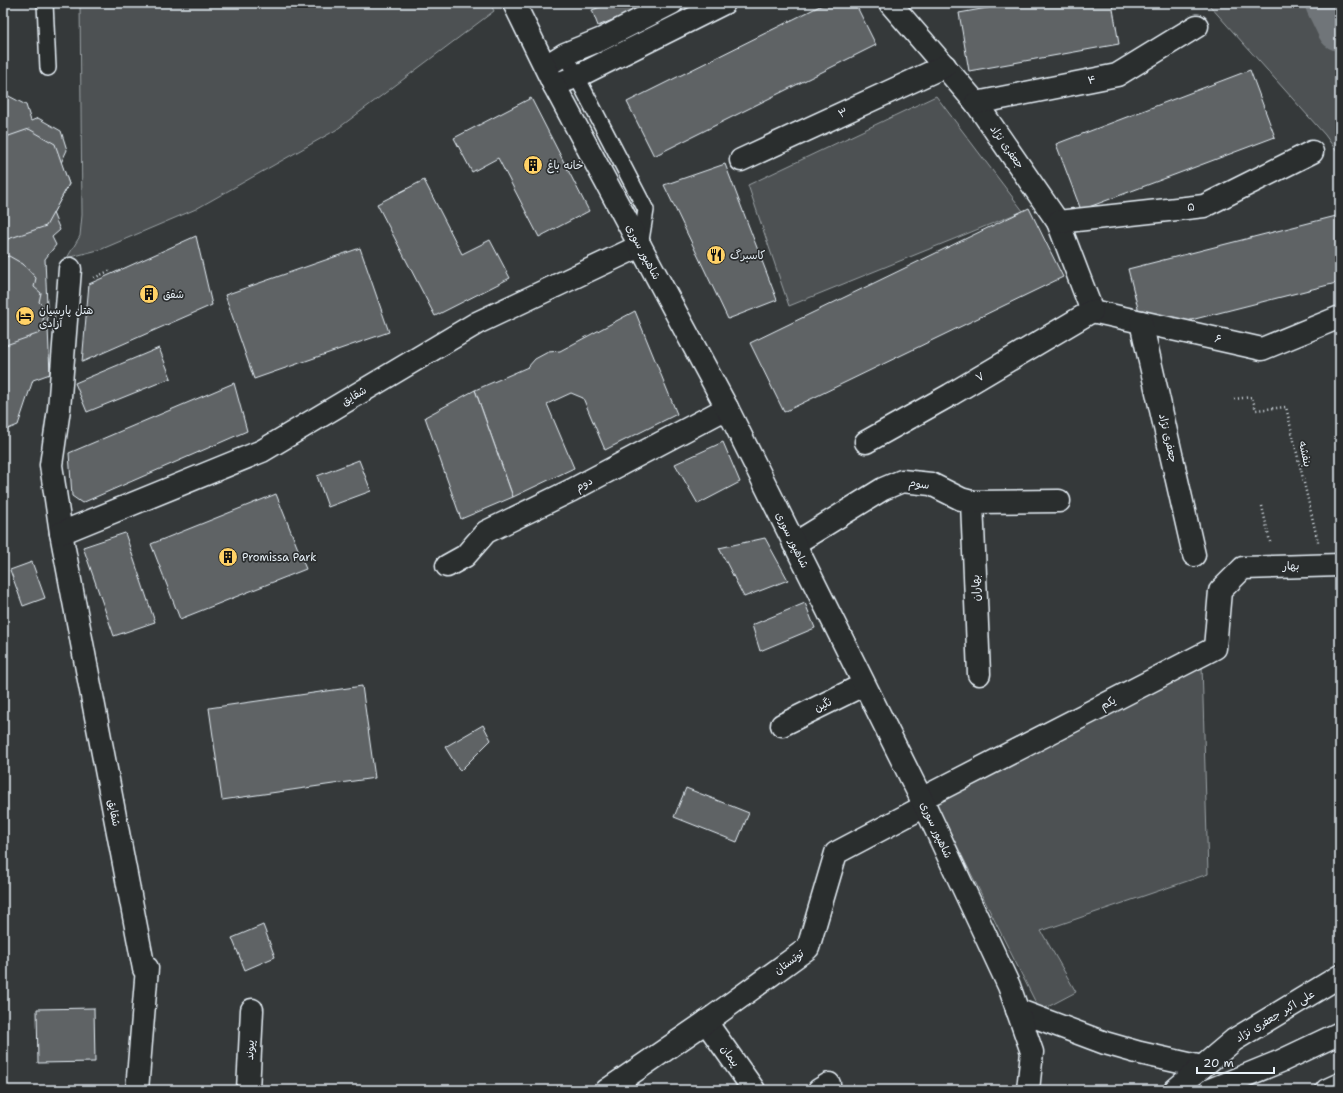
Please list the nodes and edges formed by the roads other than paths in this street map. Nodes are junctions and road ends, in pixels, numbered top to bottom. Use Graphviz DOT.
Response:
graph roads {
  1 [pos="45,3"];
  2 [pos="514,3"];
  3 [pos="672,3"];
  4 [pos="724,3"];
  5 [pos="890,3"];
  6 [pos="702,8"];
  7 [pos="1197,26"];
  8 [pos="565,54"];
  9 [pos="944,66"];
  10 [pos="48,68"];
  11 [pos="550,75"];
  12 [pos="576,77"];
  13 [pos="976,102"];
  14 [pos="1312,152"];
  15 [pos="741,160"];
  16 [pos="1058,222"];
  17 [pos="640,246"];
  18 [pos="70,269"];
  19 [pos="1092,311"];
  20 [pos="1340,317"];
  21 [pos="1141,322"];
  22 [pos="727,408"];
  23 [pos="866,442"];
  24 [pos="1059,501"];
  25 [pos="972,502"];
  26 [pos="61,533"];
  27 [pos="794,544"];
  28 [pos="1194,555"];
  29 [pos="1332,565"];
  30 [pos="447,566"];
  31 [pos="1243,568"];
  32 [pos="979,674"];
  33 [pos="863,685"];
  34 [pos="782,725"];
  35 [pos="923,803"];
  36 [pos="1340,976"];
  37 [pos="252,1010"];
  38 [pos="1017,1010"];
  39 [pos="706,1022"];
  40 [pos="1340,1033"];
  41 [pos="1202,1067"];
  42 [pos="1340,1084"];
  43 [pos="137,1090"];
  44 [pos="248,1090"];
  45 [pos="607,1090"];
  46 [pos="754,1090"];
  47 [pos="1028,1090"];
  48 [pos="1175,1090"];
  49 [pos="1210,1090"];
  50 [pos="1327,1090"];
  1 -- 10 [label="lane"];
  2 -- 11 [label="main road, شاهپور سوری"];
  3 -- 8 [label="main road"];
  4 -- 6 [label="main road"];
  5 -- 9 [label="main road, جعفری نژاد"];
  6 -- 12 [label="main road"];
  7 -- 13 [label="main road, ۴"];
  8 -- 11 [label="main road"];
  8 -- 12 [label="lane"];
  9 -- 13 [label="main road, جعفری نژاد"];
  9 -- 15 [label="main road, ۳"];
  11 -- 12 [label="main road"];
  11 -- 17 [label="main road, شاهپور سوری"];
  12 -- 17 [label="lane"];
  13 -- 16 [label="main road, جعفری نژاد"];
  14 -- 16 [label="main road, ۵"];
  16 -- 19 [label="main road, جعفری نژاد"];
  17 -- 22 [label="main road, شاهپور سوری"];
  17 -- 26 [label="main road, شقایق"];
  18 -- 26 [label="main road, شقایق"];
  19 -- 21 [label="main road, ۶"];
  19 -- 23 [label="main road, ۷"];
  20 -- 21 [label="main road, ۶"];
  21 -- 28 [label="main road, جعفری نژاد"];
  22 -- 27 [label="main road, شاهپور سوری"];
  22 -- 30 [label="main road, دوم"];
  24 -- 25 [label="main road, سوم"];
  25 -- 27 [label="main road, سوم"];
  25 -- 32 [label="main road, بهاران"];
  26 -- 43 [label="main road, شقایق"];
  27 -- 33 [label="main road, شاهپور سوری"];
  29 -- 31 [label="main road, بهار"];
  31 -- 35 [label="main road, یکم"];
  33 -- 34 [label="main road, نگین"];
  33 -- 35 [label="main road, شاهپور سوری"];
  35 -- 38 [label="main road, شاهپور سوری"];
  35 -- 39 [label="main road, توتستان"];
  36 -- 41 [label="main road, علی اکبر جعفری نژاد"];
  37 -- 44 [label="main road, پیوند"];
  38 -- 41 [label="main road"];
  38 -- 47 [label="main road, شاهپور سوری"];
  39 -- 45 [label="main road, توتستان"];
  39 -- 46 [label="main road, پیمان"];
  40 -- 49 [label="main road"];
  41 -- 48 [label="main road, علی اکبر جعفری نژاد"];
  42 -- 50 [label="main road"];
}
